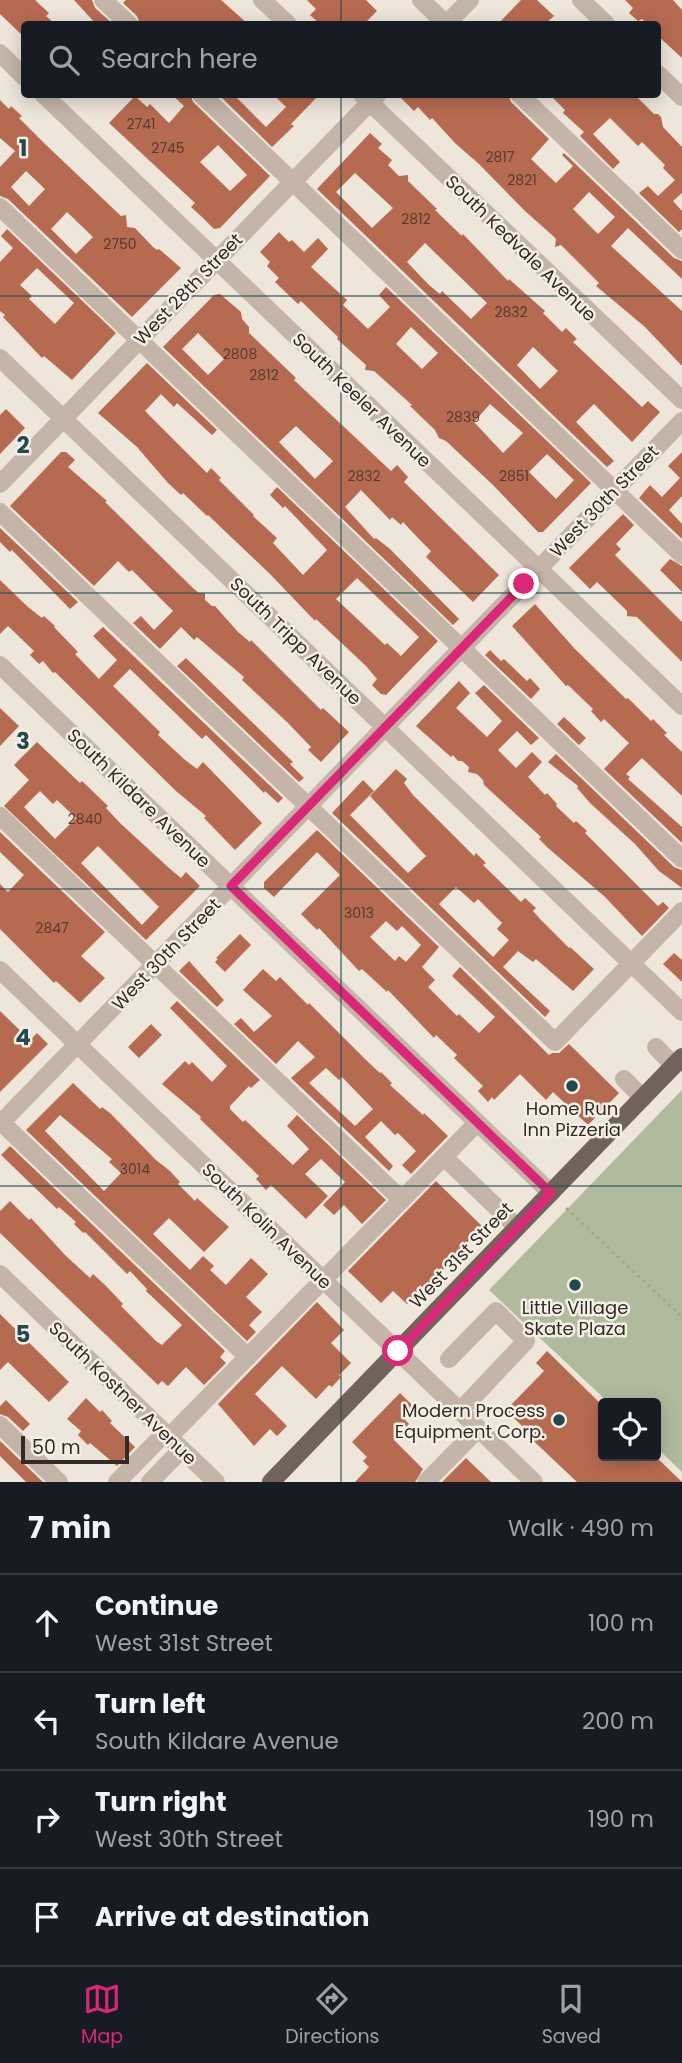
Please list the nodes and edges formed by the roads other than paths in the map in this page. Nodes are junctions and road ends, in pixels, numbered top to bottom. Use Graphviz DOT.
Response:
graph roads {
  1 [pos="103,0"];
  2 [pos="262,0"];
  3 [pos="421,0"];
  4 [pos="470,0"];
  5 [pos="581,0"];
  6 [pos="125,21"];
  7 [pos="285,21"];
  8 [pos="443,21"];
  9 [pos="449,21"];
  10 [pos="603,21"];
  11 [pos="0,54"];
  12 [pos="21,74"];
  13 [pos="661,78"];
  14 [pos="682,97"];
  15 [pos="47,98"];
  16 [pos="205,98"];
  17 [pos="368,98"];
  18 [pos="370,98"];
  19 [pos="523,98"];
  20 [pos="292,181"];
  21 [pos="0,207"];
  22 [pos="682,250"];
  23 [pos="216,261"];
  24 [pos="139,340"];
  25 [pos="0,358"];
  26 [pos="682,400"];
  27 [pos="63,419"];
  28 [pos="682,421"];
  29 [pos="0,484"];
  30 [pos="615,490"];
  31 [pos="0,512"];
  32 [pos="682,555"];
  33 [pos="538,569"];
  34 [pos="461,649"];
  35 [pos="0,665"];
  36 [pos="682,706"];
  37 [pos="385,727"];
  38 [pos="308,806"];
  39 [pos="0,816"];
  40 [pos="682,859"];
  41 [pos="231,886"];
  42 [pos="682,911"];
  43 [pos="631,963"];
  44 [pos="155,964"];
  45 [pos="0,970"];
  46 [pos="682,1012"];
  47 [pos="78,1044"];
  48 [pos="656,1047"];
  49 [pos="678,1062"];
  50 [pos="624,1079"];
  51 [pos="643,1098"];
  52 [pos="1,1123"];
  53 [pos="477,1123"];
  54 [pos="444,1157"];
  55 [pos="551,1193"];
  56 [pos="402,1200"];
  57 [pos="517,1227"];
  58 [pos="0,1274"];
  59 [pos="324,1280"];
  60 [pos="398,1351"];
  61 [pos="248,1357"];
  62 [pos="449,1359"];
  63 [pos="460,1410"];
  64 [pos="0,1425"];
  65 [pos="478,1429"];
  66 [pos="172,1440"];
  67 [pos="60,1482"];
  68 [pos="117,1482"];
  69 [pos="150,1482"];
  70 [pos="216,1482"];
  71 [pos="271,1482"];
  72 [pos="426,1482"];
  73 [pos="534,1482"];
  1 -- 6 [label="street"];
  2 -- 7 [label="street"];
  3 -- 8 [label="street"];
  4 -- 9 [label="street"];
  5 -- 10 [label="street"];
  11 -- 12 [label="street"];
  13 -- 14 [label="street"];
  15 -- 23 [label="street, South Keeler Avenue"];
  16 -- 20 [label="street"];
  17 -- 20 [label="street, West 28th Street"];
  18 -- 26 [label="street, South Kedvale Avenue"];
  19 -- 22 [label="street"];
  20 -- 23 [label="street, West 28th Street"];
  20 -- 30 [label="street"];
  21 -- 24 [label="street"];
  23 -- 24 [label="street, West 28th Street"];
  23 -- 33 [label="street, South Keeler Avenue"];
  24 -- 27 [label="street, West 28th Street"];
  24 -- 34 [label="street"];
  25 -- 27 [label="street, South Tripp Avenue"];
  27 -- 29 [label="street, West 28th Street"];
  27 -- 37 [label="street, South Tripp Avenue"];
  28 -- 30 [label="street, West 30th Street"];
  30 -- 32 [label="street"];
  30 -- 33 [label="street, West 30th Street"];
  31 -- 38 [label="street"];
  33 -- 34 [label="street, West 30th Street"];
  33 -- 36 [label="street, South Keeler Avenue"];
  34 -- 37 [label="street, West 30th Street"];
  34 -- 40 [label="street"];
  35 -- 41 [label="street, South Kildare Avenue"];
  37 -- 38 [label="street, West 30th Street"];
  37 -- 43 [label="street, South Tripp Avenue"];
  38 -- 41 [label="street, West 30th Street"];
  38 -- 43 [label="street"];
  39 -- 44 [label="street"];
  41 -- 44 [label="street, West 30th Street"];
  41 -- 53 [label="street, South Kildare Avenue"];
  42 -- 43 [label="street"];
  43 -- 46 [label="street, South Tripp Avenue"];
  44 -- 47 [label="street, West 30th Street"];
  44 -- 56 [label="street"];
  45 -- 47 [label="street, South Kolin Avenue"];
  47 -- 52 [label="street, West 30th Street"];
  47 -- 59 [label="street, South Kolin Avenue"];
  48 -- 49 [label="street"];
  49 -- 51 [label="main road, West 31st Street"];
  50 -- 51 [label="street"];
  51 -- 55 [label="main road, West 31st Street"];
  52 -- 61 [label="street"];
  53 -- 54 [label="street"];
  53 -- 55 [label="street, South Kildare Avenue"];
  54 -- 56 [label="street"];
  54 -- 57 [label="street"];
  55 -- 57 [label="main road, West 31st Street"];
  56 -- 59 [label="street"];
  57 -- 60 [label="main road, West 31st Street"];
  58 -- 66 [label="street, South Kostner Avenue"];
  59 -- 60 [label="street, South Kolin Avenue"];
  59 -- 61 [label="street"];
  60 -- 63 [label="street, South Kolin Avenue"];
  60 -- 71 [label="main road, West 31st Street"];
  61 -- 66 [label="street"];
  62 -- 63 [label="street"];
  63 -- 65 [label="street, South Kolin Avenue"];
  64 -- 67 [label="street"];
  65 -- 72 [label="street"];
  65 -- 73 [label="street, South Kolin Avenue"];
  66 -- 68 [label="street"];
  66 -- 69 [label="street"];
  66 -- 70 [label="street, South Kostner Avenue"];
}
